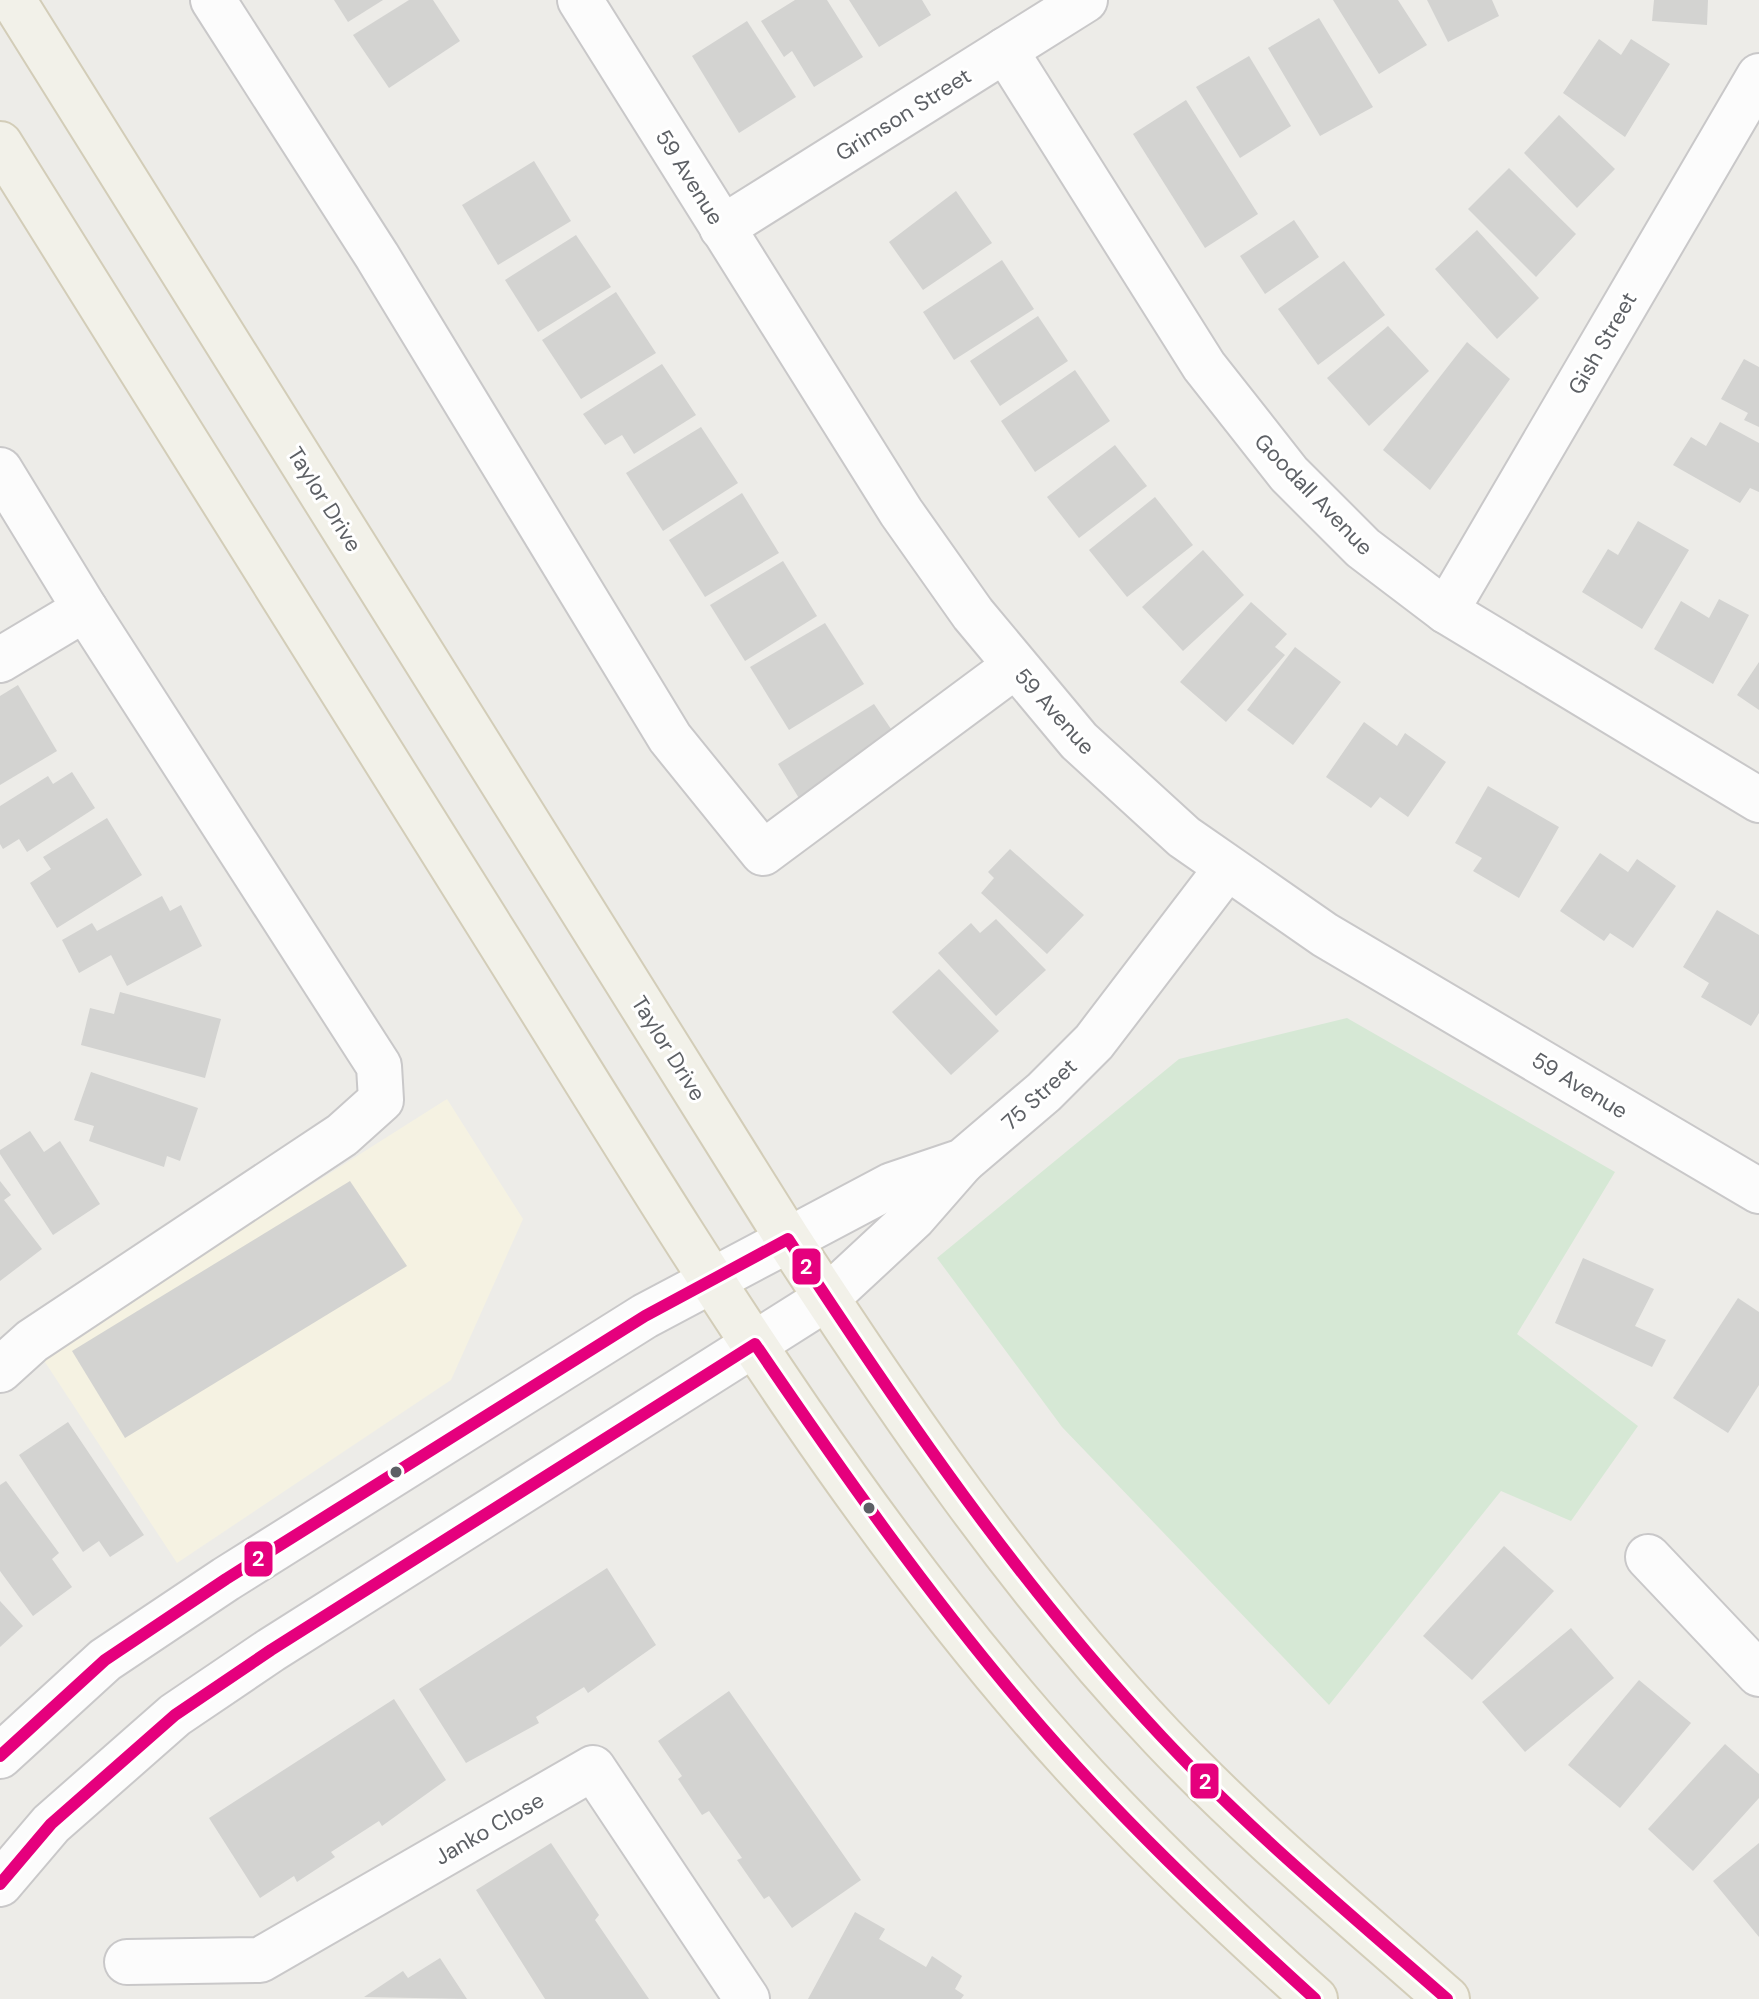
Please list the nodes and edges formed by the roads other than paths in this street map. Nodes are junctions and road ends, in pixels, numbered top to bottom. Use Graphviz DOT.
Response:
graph roads {
  1 [pos="13,0"];
  2 [pos="213,0"];
  3 [pos="580,0"];
  4 [pos="1085,0"];
  5 [pos="1005,50"];
  6 [pos="1759,76"];
  7 [pos="0,144"];
  8 [pos="722,228"];
  9 [pos="0,470"];
  10 [pos="85,609"];
  11 [pos="1446,611"];
  12 [pos="0,660"];
  13 [pos="1015,666"];
  14 [pos="1759,800"];
  15 [pos="1226,869"];
  16 [pos="963,1161"];
  17 [pos="1759,1191"];
  18 [pos="788,1239"];
  19 [pos="713,1281"];
  20 [pos="827,1298"];
  21 [pos="755,1344"];
  22 [pos="0,1370"];
  23 [pos="1648,1557"];
  24 [pos="1759,1674"];
  25 [pos="0,1756"];
  26 [pos="0,1884"];
  27 [pos="127,1962"];
  28 [pos="747,1999"];
  29 [pos="1315,1999"];
  30 [pos="1447,1999"];
  1 -- 18 [label="main road, Taylor Drive"];
  2 -- 13 [label="street"];
  3 -- 8 [label="street, 59 Avenue"];
  4 -- 5 [label="street, Grimson Street"];
  5 -- 8 [label="street, Grimson Street"];
  5 -- 11 [label="street, Goodall Avenue"];
  6 -- 11 [label="street, Gish Street"];
  7 -- 19 [label="main road"];
  8 -- 13 [label="street, 59 Avenue"];
  9 -- 10 [label="street"];
  10 -- 12 [label="street"];
  10 -- 22 [label="street"];
  11 -- 14 [label="street, Goodall Avenue"];
  13 -- 15 [label="street, 59 Avenue"];
  15 -- 16 [label="street, 75 Street"];
  15 -- 17 [label="street, 59 Avenue"];
  16 -- 18 [label="street, 75 Street"];
  16 -- 20 [label="street"];
  18 -- 19 [label="street, 75 Street"];
  18 -- 20 [label="main road, Taylor Drive"];
  19 -- 21 [label="main road"];
  19 -- 25 [label="street, 75 Street"];
  20 -- 21 [label="street"];
  20 -- 30 [label="main road, Taylor Drive"];
  21 -- 26 [label="street"];
  21 -- 29 [label="main road"];
  23 -- 24 [label="street"];
  27 -- 28 [label="street, Janko Close"];
}
